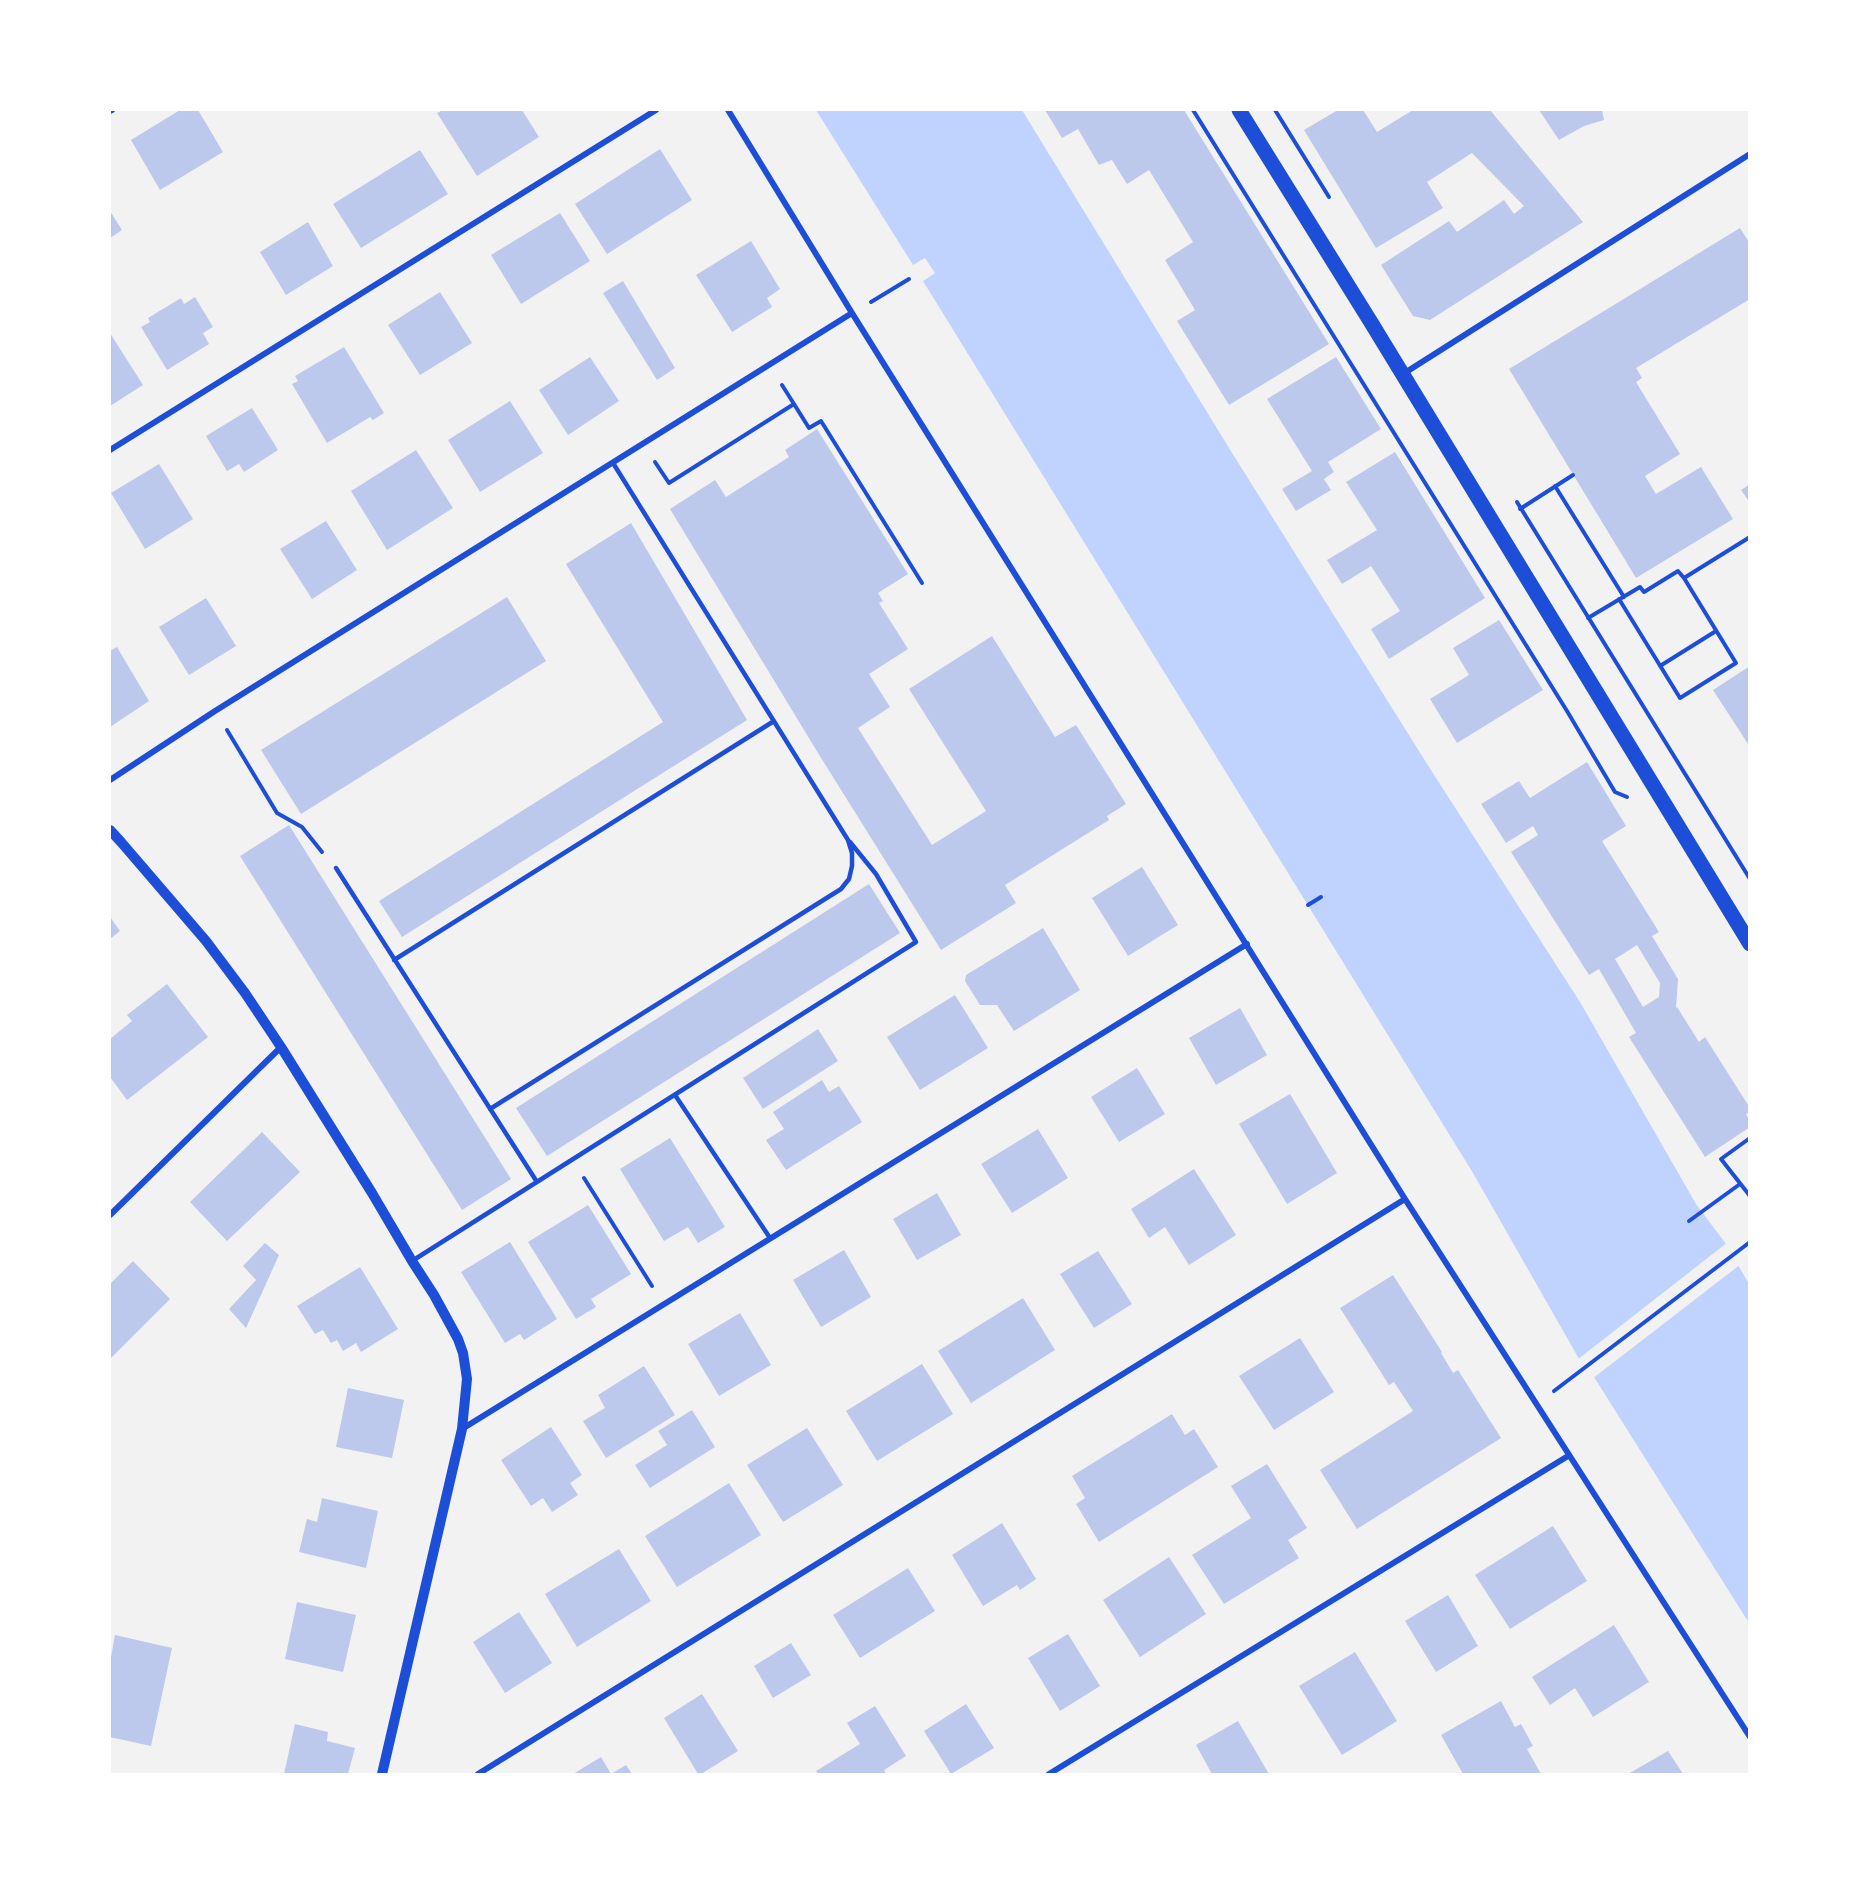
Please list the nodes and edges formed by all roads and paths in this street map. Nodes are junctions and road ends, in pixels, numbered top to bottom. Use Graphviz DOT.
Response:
graph roads {
  1 [pos="656,110"];
  2 [pos="728,110"];
  3 [pos="1193,110"];
  4 [pos="1239,110"];
  5 [pos="1275,110"];
  6 [pos="1749,154"];
  7 [pos="1330,199"];
  8 [pos="909,279"];
  9 [pos="852,313"];
  10 [pos="1404,375"];
  11 [pos="644,443"];
  12 [pos="110,450"];
  13 [pos="613,463"];
  14 [pos="1573,475"];
  15 [pos="1556,486"];
  16 [pos="1514,499"];
  17 [pos="1520,509"];
  18 [pos="1749,537"];
  19 [pos="1684,578"];
  20 [pos="922,583"];
  21 [pos="1621,598"];
  22 [pos="1588,618"];
  23 [pos="1716,631"];
  24 [pos="1660,666"];
  25 [pos="215,711"];
  26 [pos="774,721"];
  27 [pos="110,780"];
  28 [pos="1615,792"];
  29 [pos="110,830"];
  30 [pos="848,840"];
  31 [pos="336,868"];
  32 [pos="1749,879"];
  33 [pos="1321,897"];
  34 [pos="1308,905"];
  35 [pos="1247,944"];
  36 [pos="1749,944"];
  37 [pos="394,960"];
  38 [pos="281,1047"];
  39 [pos="675,1095"];
  40 [pos="490,1109"];
  41 [pos="1749,1138"];
  42 [pos="573,1160"];
  43 [pos="537,1182"];
  44 [pos="1740,1184"];
  45 [pos="1749,1196"];
  46 [pos="1405,1199"];
  47 [pos="110,1215"];
  48 [pos="1689,1221"];
  49 [pos="771,1238"];
  50 [pos="1749,1242"];
  51 [pos="412,1262"];
  52 [pos="663,1304"];
  53 [pos="1565,1384"];
  54 [pos="462,1429"];
  55 [pos="1568,1456"];
  56 [pos="1749,1737"];
  57 [pos="382,1774"];
  58 [pos="478,1774"];
  59 [pos="1049,1774"];
  1 -- 12 [label="street"];
  2 -- 9 [label="street"];
  3 -- 28 [label="path"];
  4 -- 10 [label="main road"];
  5 -- 7 [label="path"];
  6 -- 10 [label="street"];
  8 -- 9 [label="path"];
  9 -- 11 [label="street"];
  9 -- 35 [label="street"];
  10 -- 36 [label="main road"];
  11 -- 13 [label="street"];
  11 -- 20 [label="path"];
  13 -- 25 [label="street"];
  13 -- 26 [label="lane"];
  14 -- 15 [label="path"];
  15 -- 17 [label="path"];
  15 -- 21 [label="path"];
  16 -- 17 [label="path"];
  17 -- 22 [label="path"];
  18 -- 19 [label="path"];
  19 -- 21 [label="path"];
  19 -- 23 [label="path"];
  21 -- 22 [label="path"];
  21 -- 24 [label="path"];
  22 -- 32 [label="path"];
  23 -- 24 [label="path"];
  23 -- 24 [label="path"];
  25 -- 27 [label="street"];
  25 -- 31 [label="path"];
  26 -- 30 [label="lane"];
  26 -- 37 [label="lane"];
  29 -- 38 [label="street"];
  30 -- 39 [label="lane"];
  30 -- 40 [label="lane"];
  31 -- 37 [label="lane"];
  33 -- 34 [label="path"];
  35 -- 46 [label="street"];
  35 -- 49 [label="street"];
  37 -- 40 [label="lane"];
  38 -- 47 [label="street"];
  38 -- 51 [label="street"];
  39 -- 42 [label="lane"];
  39 -- 49 [label="lane"];
  40 -- 43 [label="lane"];
  41 -- 44 [label="path"];
  42 -- 43 [label="lane"];
  42 -- 52 [label="path"];
  43 -- 51 [label="lane"];
  44 -- 45 [label="path"];
  44 -- 48 [label="path"];
  46 -- 55 [label="street"];
  46 -- 58 [label="street"];
  49 -- 52 [label="street"];
  50 -- 53 [label="path"];
  51 -- 54 [label="street"];
  52 -- 54 [label="street"];
  54 -- 57 [label="street"];
  55 -- 56 [label="street"];
  55 -- 59 [label="street"];
}
